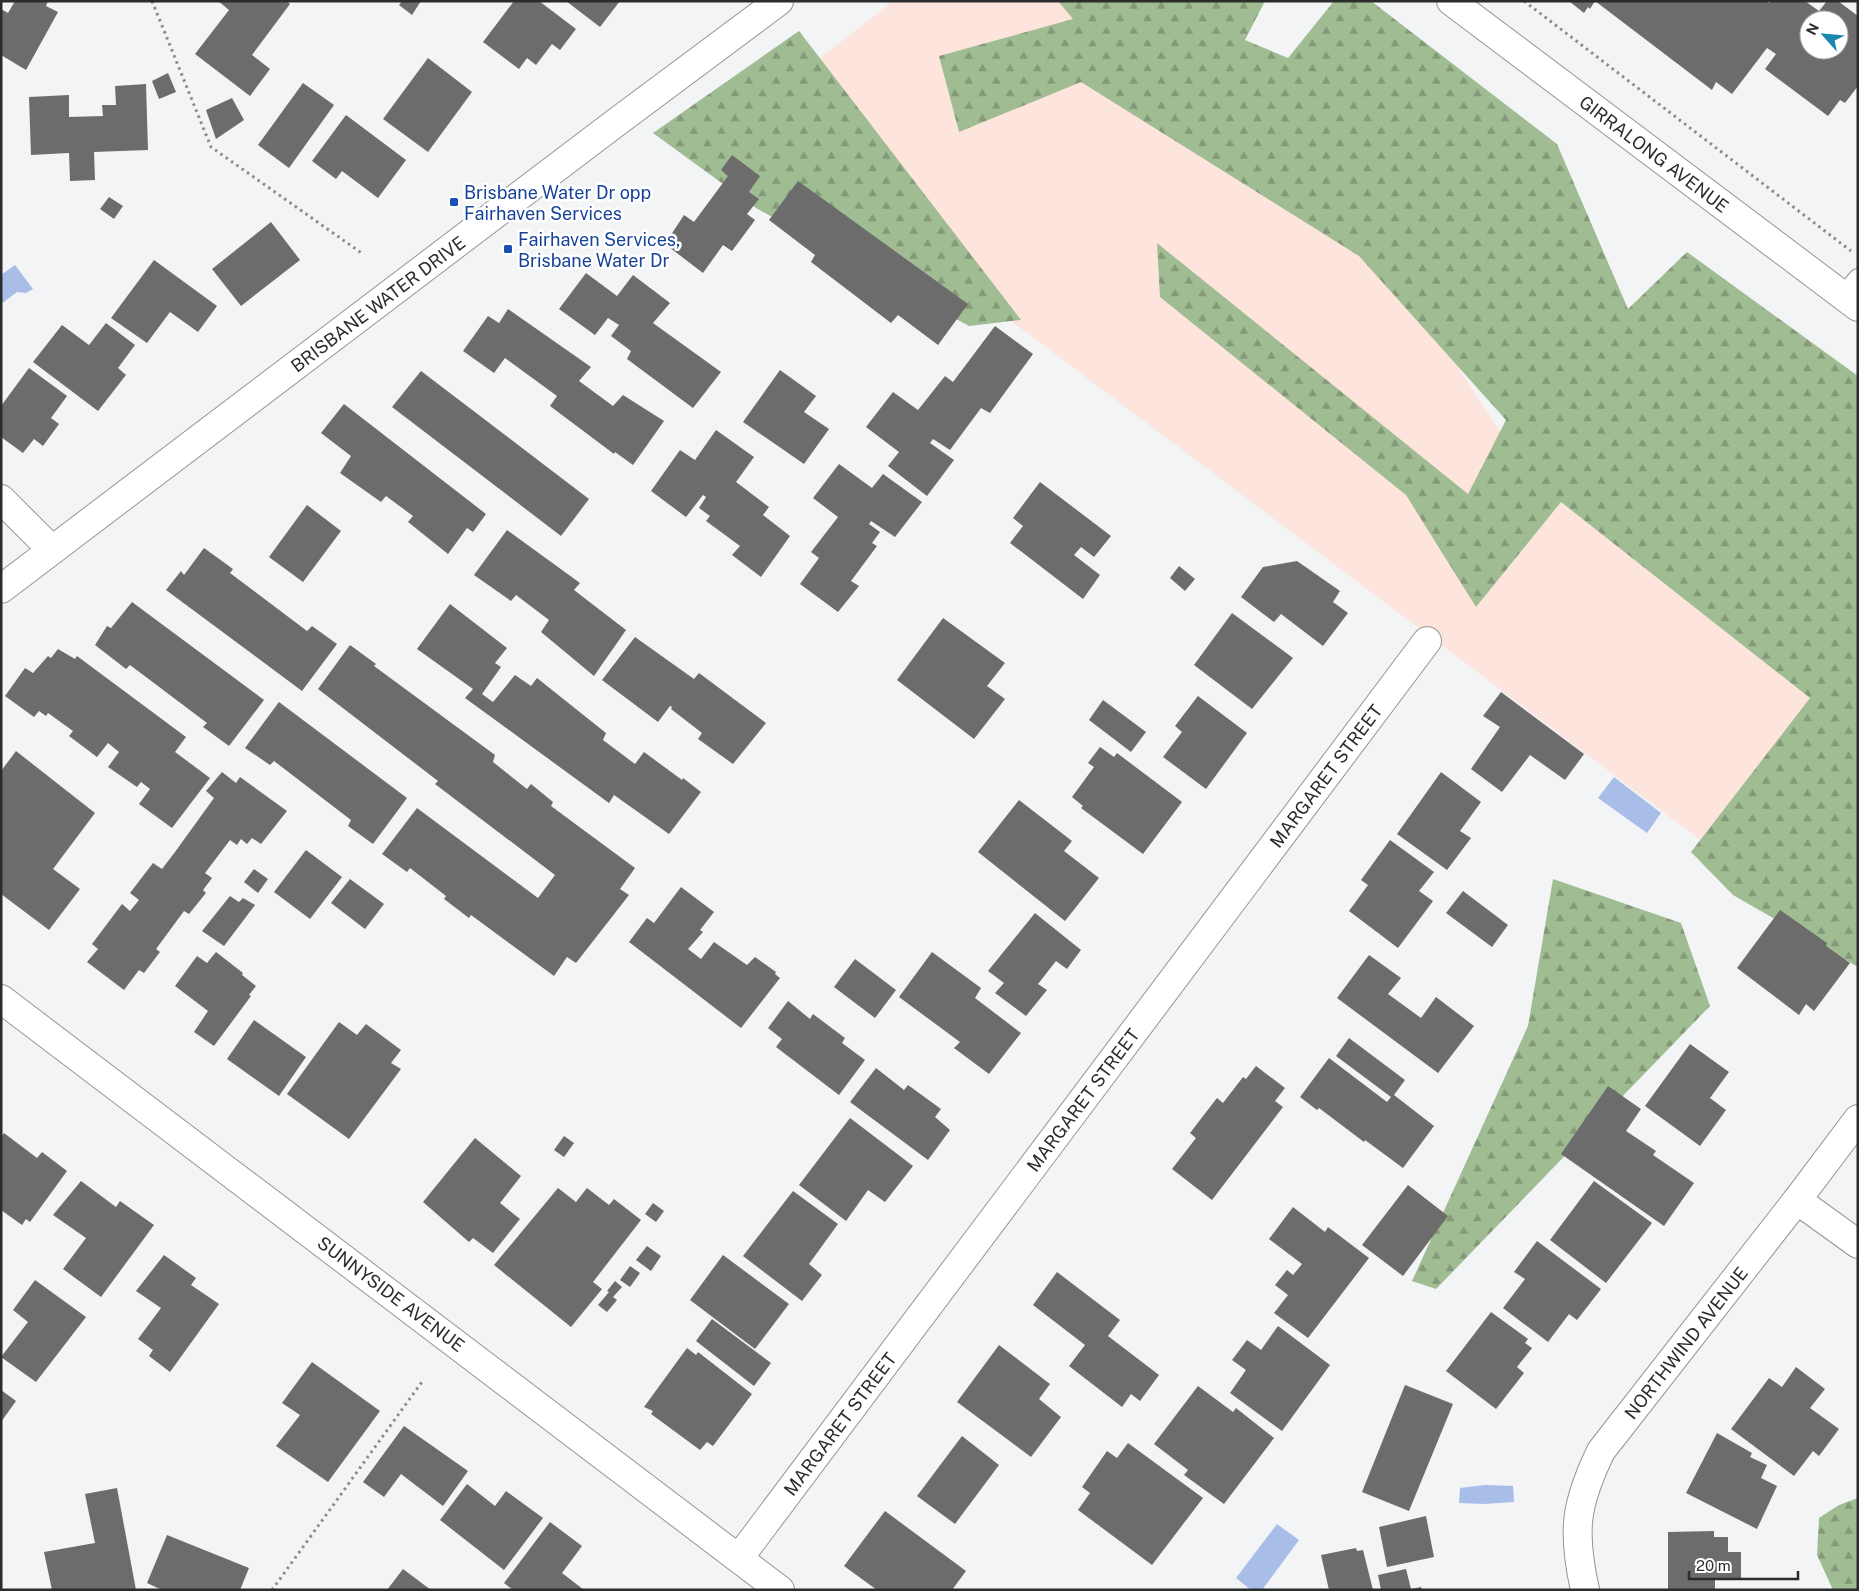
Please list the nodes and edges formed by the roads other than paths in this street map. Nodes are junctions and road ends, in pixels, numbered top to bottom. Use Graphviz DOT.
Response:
graph roads {
  1 [pos="779,1"];
  2 [pos="1451,1"];
  3 [pos="1853,294"];
  4 [pos="1,499"];
  5 [pos="52,550"];
  6 [pos="1,589"];
  7 [pos="1427,641"];
  8 [pos="4,1008"];
  9 [pos="1858,1119"];
  10 [pos="1797,1200"];
  11 [pos="1858,1244"];
  12 [pos="739,1558"];
  13 [pos="780,1590"];
  14 [pos="1585,1590"];
  1 -- 5 [label="street, BRISBANE WATER DRIVE"];
  2 -- 3 [label="street, GIRRALONG AVENUE"];
  4 -- 5 [label="street"];
  5 -- 6 [label="street, BRISBANE WATER DRIVE"];
  7 -- 12 [label="street, MARGARET STREET"];
  8 -- 12 [label="street, SUNNYSIDE AVENUE"];
  9 -- 10 [label="street, NORTHWIND AVENUE"];
  10 -- 11 [label="street"];
  10 -- 14 [label="street, NORTHWIND AVENUE"];
  12 -- 13 [label="street, SUNNYSIDE AVENUE"];
}
